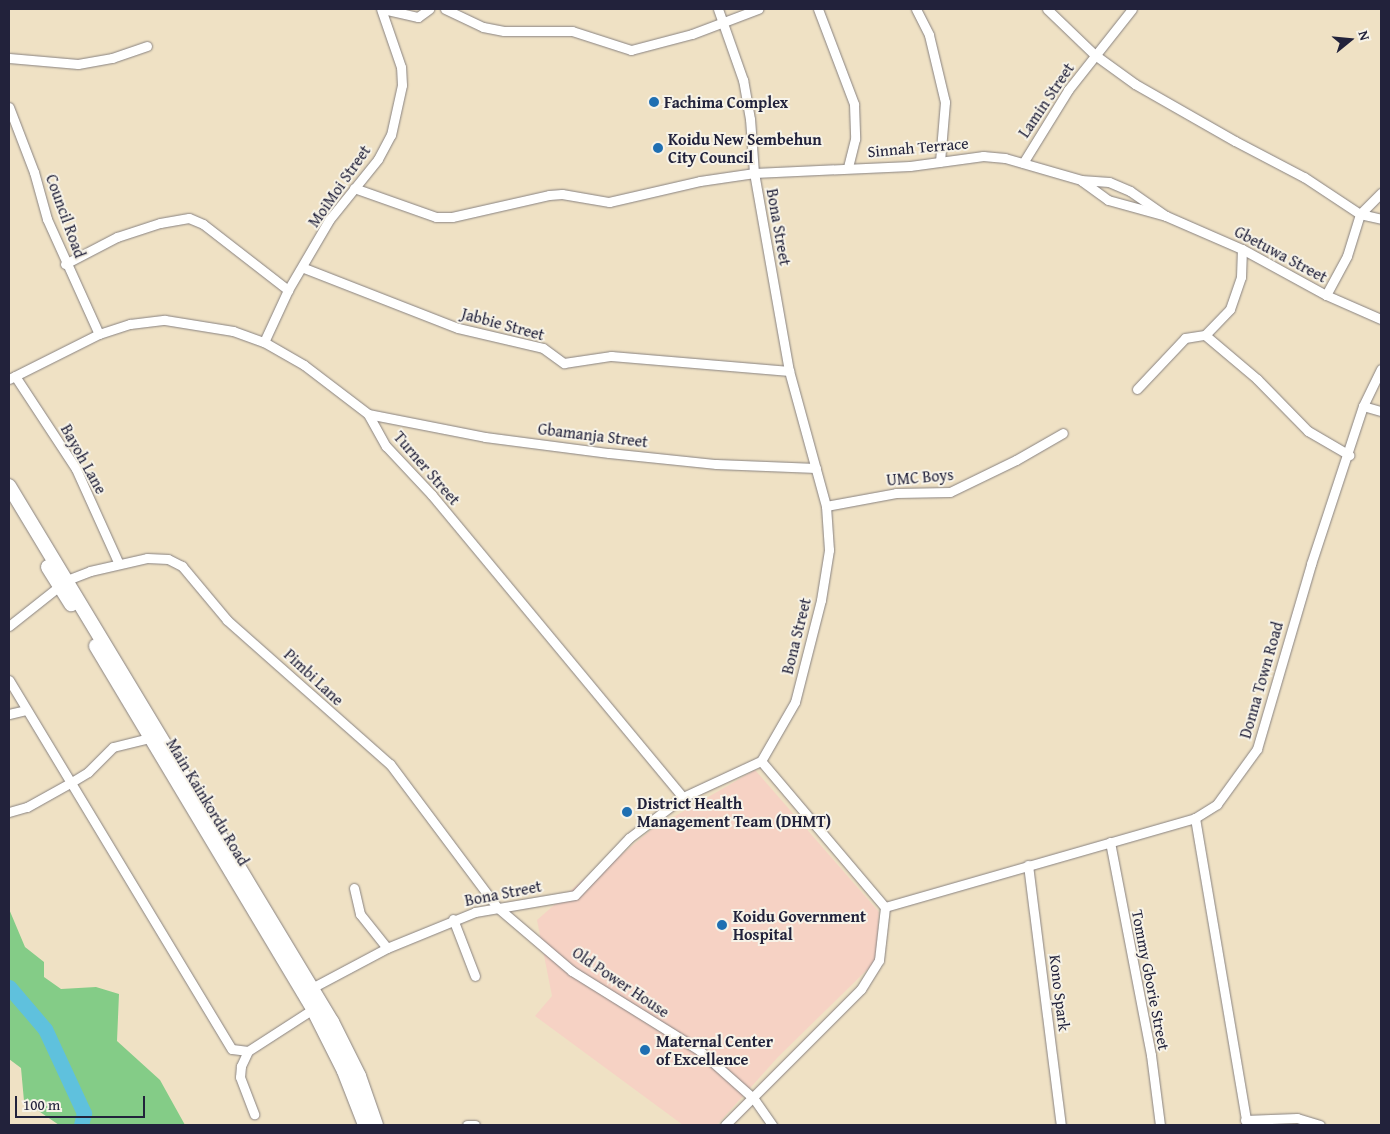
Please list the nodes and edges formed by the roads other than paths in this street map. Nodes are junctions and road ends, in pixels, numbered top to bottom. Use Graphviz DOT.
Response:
graph roads {
  1 [pos="382,9"];
  2 [pos="429,9"];
  3 [pos="445,9"];
  4 [pos="718,9"];
  5 [pos="758,9"];
  6 [pos="818,9"];
  7 [pos="916,9"];
  8 [pos="1047,9"];
  9 [pos="1132,9"];
  10 [pos="723,22"];
  11 [pos="147,46"];
  12 [pos="1095,55"];
  13 [pos="9,58"];
  14 [pos="9,107"];
  15 [pos="940,162"];
  16 [pos="1023,163"];
  17 [pos="848,168"];
  18 [pos="754,173"];
  19 [pos="1081,180"];
  20 [pos="354,188"];
  21 [pos="1381,193"];
  22 [pos="1360,214"];
  23 [pos="1166,216"];
  24 [pos="1381,219"];
  25 [pos="1242,249"];
  26 [pos="65,264"];
  27 [pos="304,268"];
  28 [pos="288,290"];
  29 [pos="1326,295"];
  30 [pos="1381,319"];
  31 [pos="99,334"];
  32 [pos="1205,336"];
  33 [pos="264,342"];
  34 [pos="1381,369"];
  35 [pos="789,371"];
  36 [pos="12,377"];
  37 [pos="1137,389"];
  38 [pos="1363,406"];
  39 [pos="1381,412"];
  40 [pos="368,414"];
  41 [pos="1063,433"];
  42 [pos="1349,455"];
  43 [pos="816,468"];
  44 [pos="9,486"];
  45 [pos="9,502"];
  46 [pos="826,506"];
  47 [pos="118,562"];
  48 [pos="64,583"];
  49 [pos="9,626"];
  50 [pos="9,680"];
  51 [pos="26,710"];
  52 [pos="9,714"];
  53 [pos="153,732"];
  54 [pos="761,761"];
  55 [pos="70,783"];
  56 [pos="683,797"];
  57 [pos="194,801"];
  58 [pos="9,812"];
  59 [pos="1195,818"];
  60 [pos="1110,842"];
  61 [pos="1028,865"];
  62 [pos="354,888"];
  63 [pos="497,907"];
  64 [pos="885,907"];
  65 [pos="453,919"];
  66 [pos="387,948"];
  67 [pos="475,976"];
  68 [pos="307,991"];
  69 [pos="313,1009"];
  70 [pos="248,1051"];
  71 [pos="754,1099"];
  72 [pos="254,1114"];
  73 [pos="1246,1123"];
  74 [pos="365,1125"];
  75 [pos="376,1125"];
  76 [pos="467,1125"];
  77 [pos="474,1125"];
  78 [pos="725,1125"];
  79 [pos="772,1125"];
  80 [pos="1061,1125"];
  81 [pos="1160,1125"];
  82 [pos="1320,1125"];
  1 -- 2 [label="street"];
  1 -- 20 [label="street, MoiMoi Street"];
  3 -- 10 [label="street"];
  4 -- 10 [label="street, Bona Street"];
  5 -- 10 [label="street"];
  6 -- 17 [label="street"];
  7 -- 15 [label="street"];
  8 -- 12 [label="street"];
  9 -- 12 [label="street, Lamin Street"];
  10 -- 18 [label="street, Bona Street"];
  11 -- 13 [label="street"];
  12 -- 16 [label="street, Lamin Street"];
  12 -- 22 [label="street"];
  14 -- 26 [label="street, Council Road"];
  15 -- 16 [label="street, Sinnah Terrace"];
  15 -- 17 [label="street, Sinnah Terrace"];
  16 -- 19 [label="street, Sinnah Terrace"];
  17 -- 18 [label="street, Sinnah Terrace"];
  18 -- 20 [label="street, Sinnah Terrace"];
  18 -- 35 [label="street, Bona Street"];
  19 -- 23 [label="street, Sinnah Terrace"];
  19 -- 23 [label="street, Sinnah Terrace"];
  20 -- 27 [label="street, MoiMoi Street"];
  21 -- 22 [label="street"];
  22 -- 24 [label="street"];
  22 -- 29 [label="street"];
  23 -- 25 [label="street, Gbetuwa Street"];
  25 -- 29 [label="street, Gbetuwa Street"];
  25 -- 32 [label="street"];
  26 -- 28 [label="street"];
  26 -- 31 [label="street, Council Road"];
  27 -- 28 [label="street, MoiMoi Street"];
  27 -- 35 [label="street, Jabbie Street"];
  28 -- 33 [label="street, MoiMoi Street"];
  29 -- 30 [label="street, Gbetuwa Street"];
  31 -- 33 [label="street, Turner Street"];
  31 -- 36 [label="street, Turner Street"];
  32 -- 37 [label="street"];
  32 -- 42 [label="street"];
  33 -- 40 [label="street, Turner Street"];
  34 -- 38 [label="street, Donna Town Road"];
  35 -- 43 [label="street, Bona Street"];
  36 -- 47 [label="street, Bayoh Lane"];
  38 -- 39 [label="street"];
  38 -- 42 [label="street, Donna Town Road"];
  40 -- 43 [label="street, Gbamanja Street"];
  40 -- 56 [label="street, Turner Street"];
  41 -- 46 [label="street, UMC Boys"];
  42 -- 59 [label="street, Donna Town Road"];
  43 -- 46 [label="street, Bona Street"];
  44 -- 48 [label="main road"];
  45 -- 48 [label="main road, Main Kainkordu Road"];
  46 -- 54 [label="street, Bona Street"];
  47 -- 48 [label="street, Pimbi Lane"];
  47 -- 63 [label="street, Pimbi Lane"];
  48 -- 49 [label="street, Pimbi Lane"];
  48 -- 53 [label="main road, Main Kainkordu Road"];
  50 -- 51 [label="street"];
  51 -- 52 [label="street"];
  51 -- 55 [label="street"];
  53 -- 55 [label="street"];
  53 -- 57 [label="main road, Main Kainkordu Road"];
  54 -- 56 [label="street, Bona Street"];
  54 -- 64 [label="street"];
  55 -- 58 [label="street"];
  55 -- 70 [label="street"];
  56 -- 63 [label="street, Bona Street"];
  57 -- 68 [label="main road, Main Kainkordu Road"];
  57 -- 68 [label="main road, Main Kainkordu Road"];
  59 -- 60 [label="street, Donna Town Road"];
  59 -- 73 [label="street"];
  60 -- 61 [label="street, Donna Town Road"];
  60 -- 81 [label="street, Tommy Gborie Street"];
  61 -- 64 [label="street, Donna Town Road"];
  61 -- 80 [label="street, Kono Spark"];
  62 -- 66 [label="street"];
  63 -- 65 [label="street, Bona Street"];
  63 -- 71 [label="street, Old Power House"];
  64 -- 71 [label="street"];
  65 -- 66 [label="street, Bona Street"];
  65 -- 67 [label="street"];
  66 -- 68 [label="street, Bona Street"];
  68 -- 69 [label="main road, Main Kainkordu Road"];
  68 -- 75 [label="main road"];
  69 -- 70 [label="street"];
  69 -- 74 [label="main road, Main Kainkordu Road"];
  70 -- 72 [label="street"];
  71 -- 78 [label="street"];
  71 -- 79 [label="street, Old Power House"];
  73 -- 82 [label="street"];
  76 -- 77 [label="street"];
}
